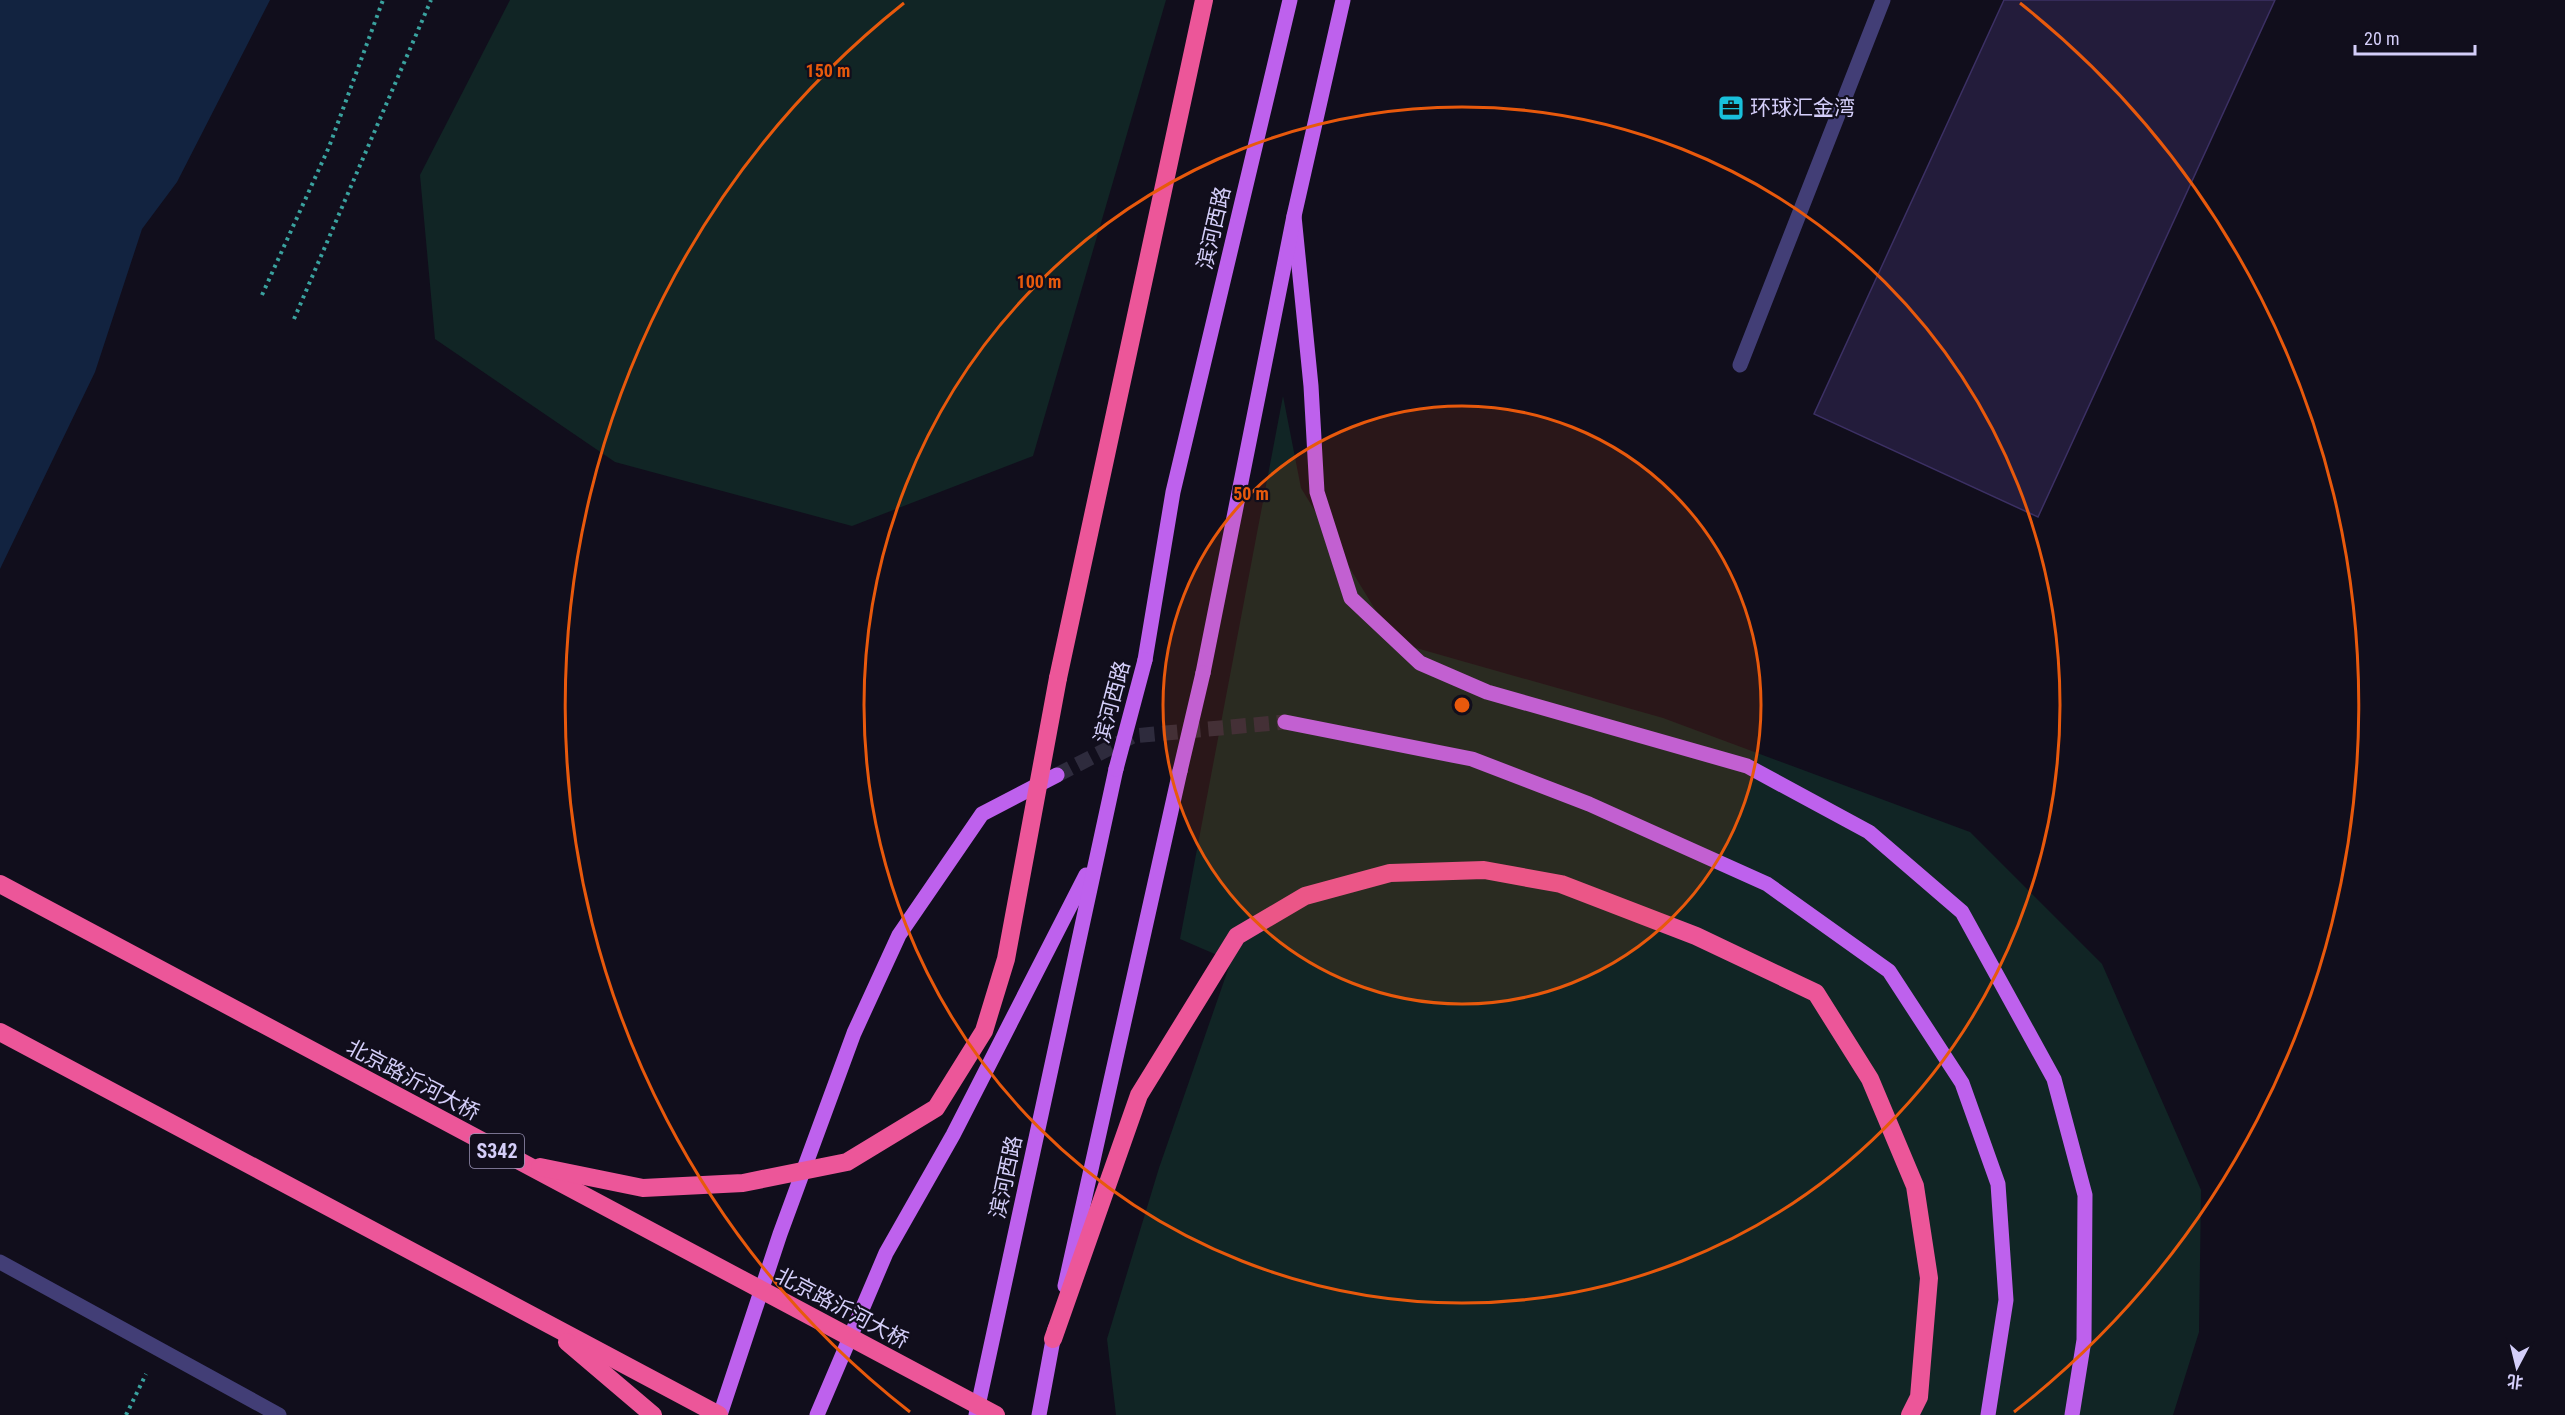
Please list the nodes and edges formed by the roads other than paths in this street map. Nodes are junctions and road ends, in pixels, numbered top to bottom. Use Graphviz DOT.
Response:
graph roads {
  1 [pos="1204,0"];
  2 [pos="1290,0"];
  3 [pos="1343,0"];
  4 [pos="1882,0"];
  5 [pos="1293,216"];
  6 [pos="1740,364"];
  7 [pos="1285,722"];
  8 [pos="1058,774"];
  9 [pos="1095,856"];
  10 [pos="0,884"];
  11 [pos="0,1032"];
  12 [pos="520,1163"];
  13 [pos="0,1262"];
  14 [pos="540,1320"];
  15 [pos="1053,1339"];
  16 [pos="279,1415"];
  17 [pos="653,1415"];
  18 [pos="719,1415"];
  19 [pos="817,1415"];
  20 [pos="976,1415"];
  21 [pos="996,1415"];
  22 [pos="1039,1415"];
  23 [pos="1910,1415"];
  24 [pos="1988,1415"];
  25 [pos="2072,1415"];
  1 -- 12 [label="highway, bridge"];
  2 -- 9 [label="main road, 滨河西路, bridge"];
  3 -- 5 [label="main road"];
  4 -- 6 [label="lane"];
  5 -- 15 [label="main road, bridge"];
  5 -- 25 [label="main road"];
  7 -- 24 [label="main road"];
  8 -- 18 [label="main road"];
  9 -- 19 [label="main road"];
  9 -- 20 [label="main road, 滨河西路"];
  10 -- 12 [label="highway, 北京路沂河大桥 / S342, bridge"];
  11 -- 14 [label="highway"];
  12 -- 21 [label="highway, 北京路沂河大桥 / S342, bridge"];
  13 -- 16 [label="lane"];
  14 -- 17 [label="highway"];
  14 -- 18 [label="highway"];
  15 -- 22 [label="main road"];
  15 -- 23 [label="highway"];
}
